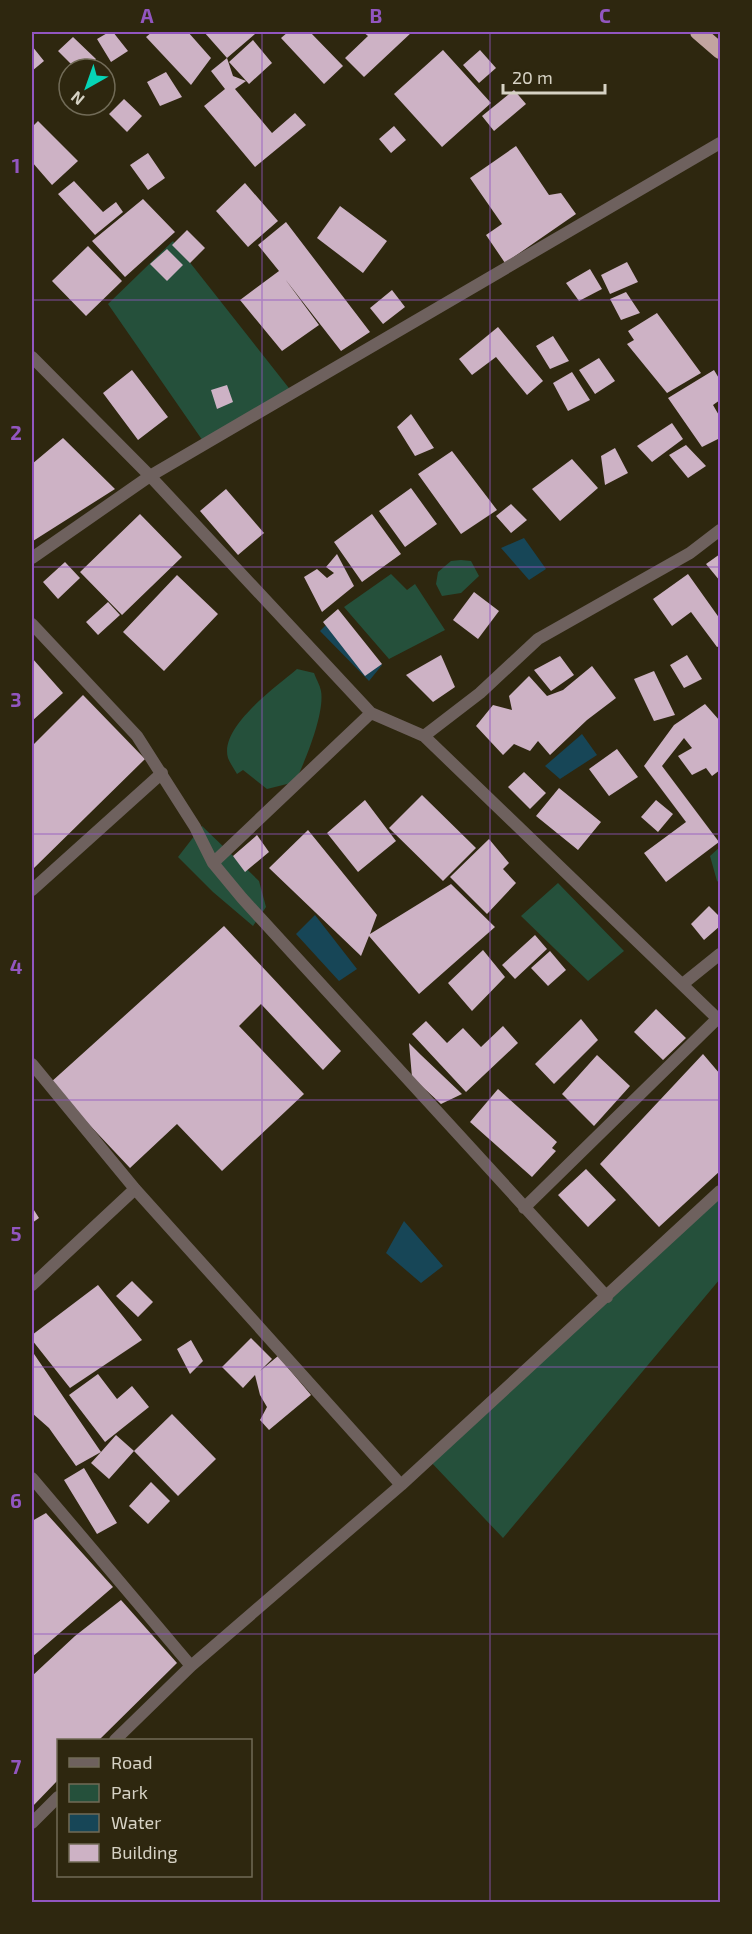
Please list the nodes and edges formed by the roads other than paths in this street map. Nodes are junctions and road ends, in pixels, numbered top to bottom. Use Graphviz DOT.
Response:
graph roads {
  1 [pos="698,32"];
  2 [pos="720,51"];
  3 [pos="720,143"];
  4 [pos="32,357"];
  5 [pos="150,476"];
  6 [pos="720,530"];
  7 [pos="32,558"];
  8 [pos="32,624"];
  9 [pos="371,713"];
  10 [pos="424,736"];
  11 [pos="162,773"];
  12 [pos="213,863"];
  13 [pos="32,891"];
  14 [pos="720,954"];
  15 [pos="684,983"];
  16 [pos="719,1019"];
  17 [pos="32,1064"];
  18 [pos="135,1189"];
  19 [pos="720,1191"];
  20 [pos="524,1208"];
  21 [pos="32,1285"];
  22 [pos="607,1297"];
  23 [pos="32,1478"];
  24 [pos="401,1485"];
  25 [pos="191,1666"];
  26 [pos="117,1739"];
  27 [pos="57,1798"];
  28 [pos="32,1823"];
  1 -- 2 [label="highway"];
  3 -- 5 [label="street"];
  4 -- 5 [label="street"];
  5 -- 7 [label="street"];
  5 -- 9 [label="street"];
  6 -- 10 [label="street"];
  8 -- 11 [label="street"];
  9 -- 10 [label="street"];
  9 -- 12 [label="street"];
  10 -- 15 [label="street"];
  11 -- 12 [label="street"];
  11 -- 13 [label="street"];
  12 -- 20 [label="street"];
  14 -- 15 [label="street"];
  15 -- 16 [label="street"];
  16 -- 20 [label="street"];
  17 -- 18 [label="street"];
  18 -- 21 [label="street"];
  18 -- 24 [label="street"];
  19 -- 22 [label="street"];
  20 -- 22 [label="street"];
  22 -- 24 [label="street"];
  23 -- 25 [label="street"];
  24 -- 25 [label="street"];
  25 -- 26 [label="street"];
  27 -- 28 [label="street"];
}
